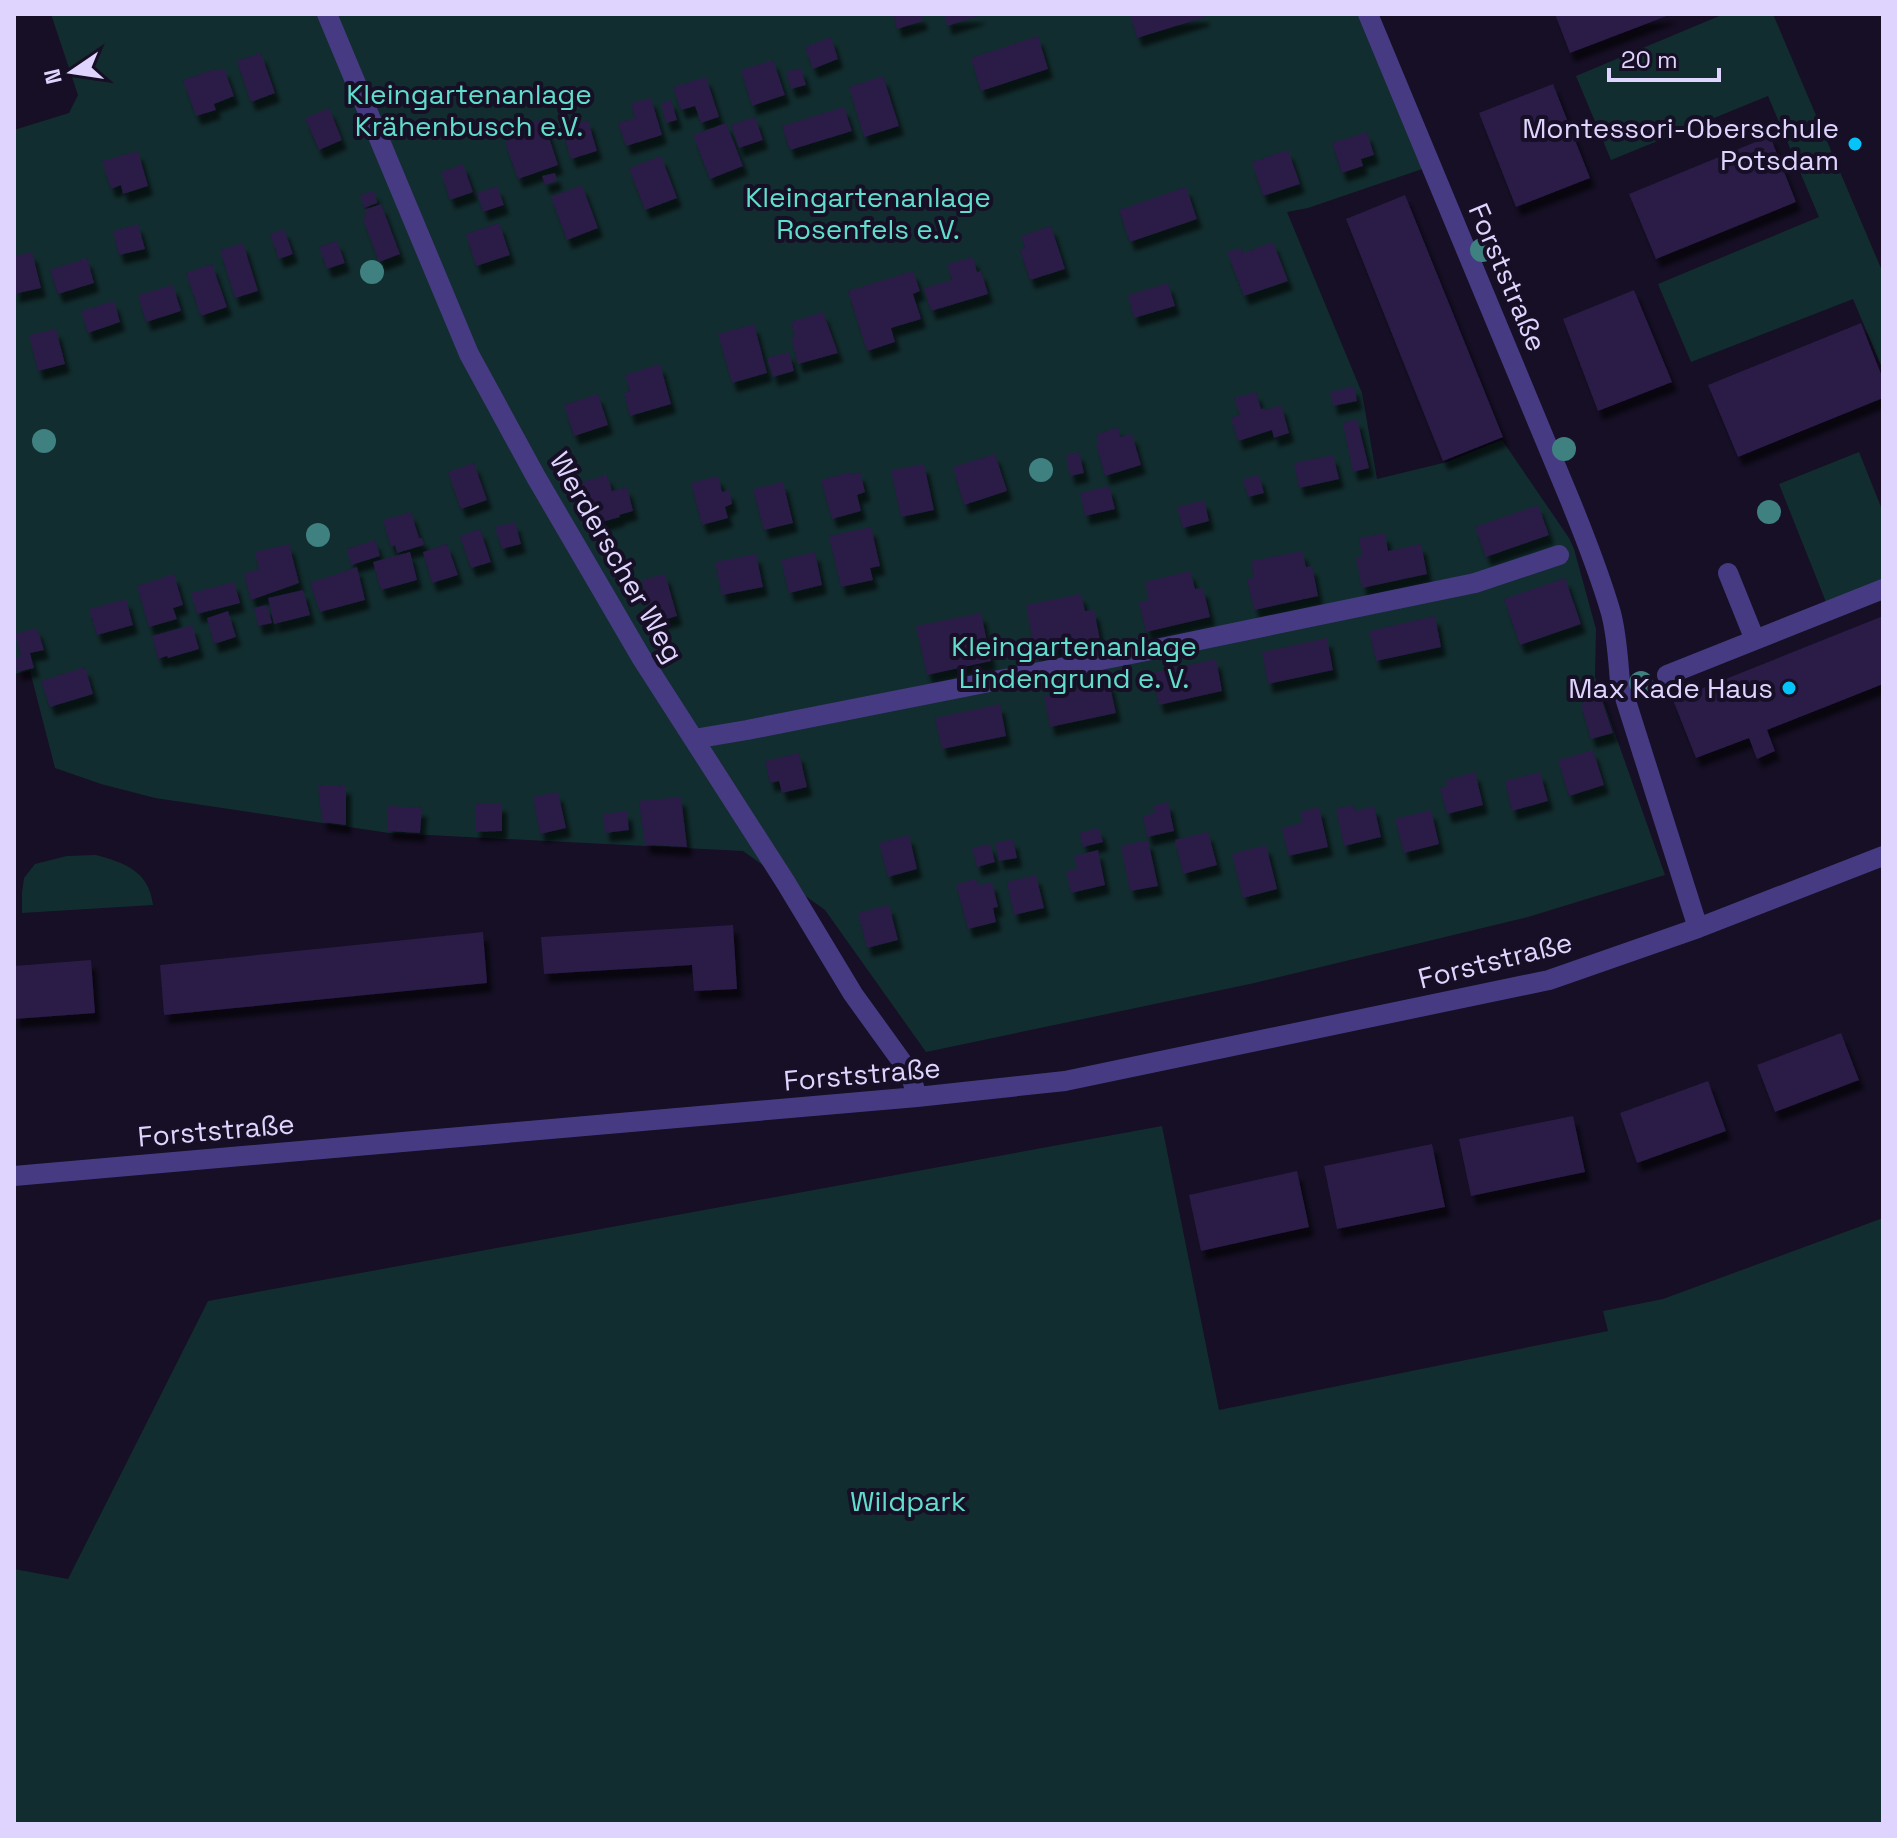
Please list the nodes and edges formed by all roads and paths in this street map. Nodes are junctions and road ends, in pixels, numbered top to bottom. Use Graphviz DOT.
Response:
graph roads {
  1 [pos="327,14"];
  2 [pos="1372,23"];
  3 [pos="1573,549"];
  4 [pos="1728,573"];
  5 [pos="1883,589"];
  6 [pos="1755,640"];
  7 [pos="1667,675"];
  8 [pos="694,739"];
  9 [pos="1883,856"];
  10 [pos="1698,928"];
  11 [pos="917,1097"];
  12 [pos="14,1176"];
  1 -- 8 [label="street, Werderscher Weg"];
  2 -- 3 [label="street, Forststraße"];
  3 -- 8 [label="street"];
  3 -- 10 [label="street, Forststraße"];
  4 -- 6 [label="street"];
  5 -- 6 [label="street"];
  6 -- 7 [label="street"];
  8 -- 11 [label="street, Werderscher Weg"];
  9 -- 10 [label="street, Forststraße"];
  10 -- 11 [label="street, Forststraße"];
  11 -- 12 [label="street, Forststraße"];
}
